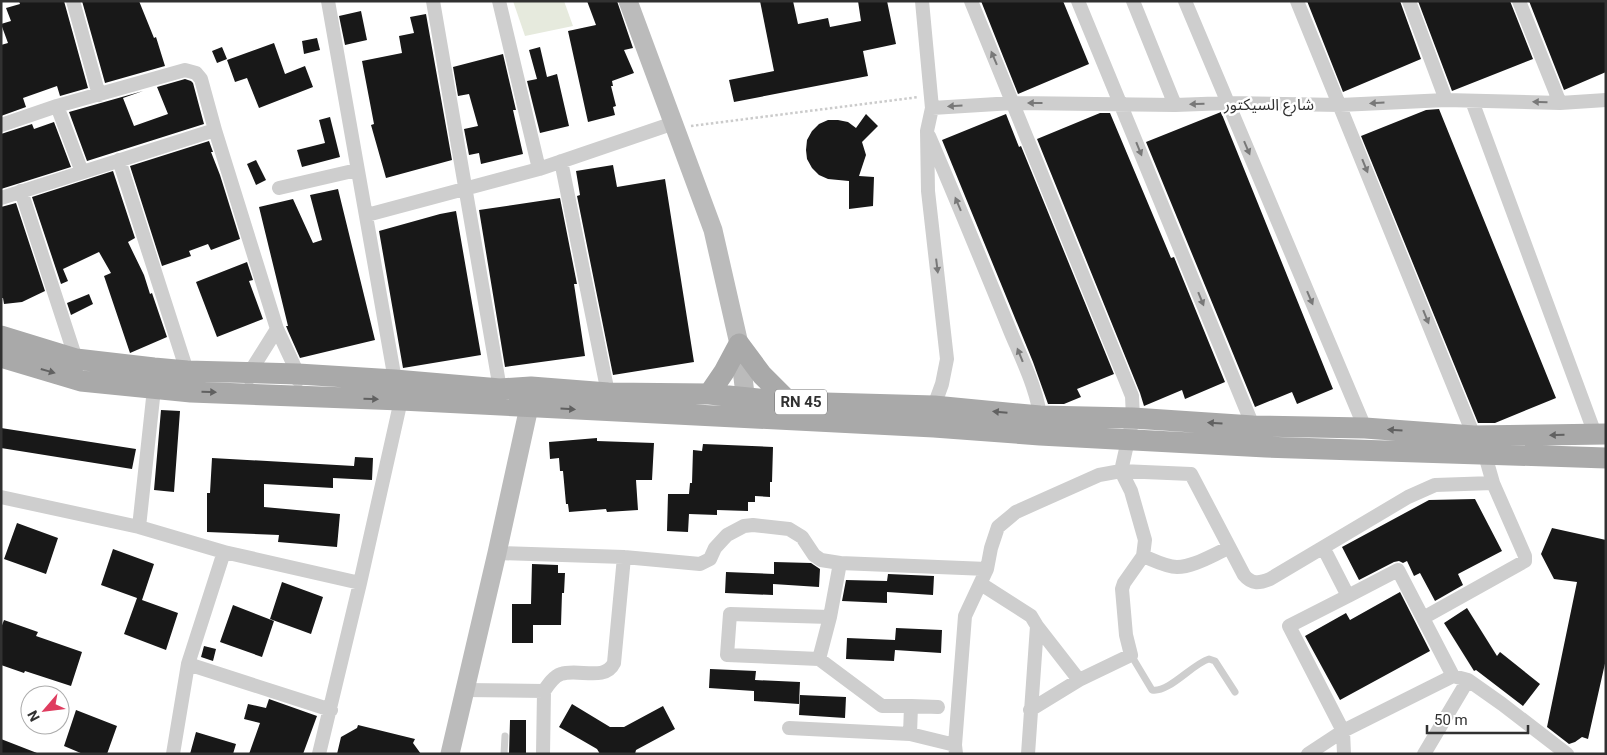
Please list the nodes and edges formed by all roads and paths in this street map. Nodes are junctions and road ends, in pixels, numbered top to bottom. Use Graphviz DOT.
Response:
graph roads {
  1 [pos="73,1"];
  2 [pos="328,1"];
  3 [pos="433,1"];
  4 [pos="498,1"];
  5 [pos="628,1"];
  6 [pos="922,1"];
  7 [pos="971,1"];
  8 [pos="1078,1"];
  9 [pos="1133,1"];
  10 [pos="1185,1"];
  11 [pos="1298,1"];
  12 [pos="1409,1"];
  13 [pos="1519,1"];
  14 [pos="100,94"];
  15 [pos="1446,100"];
  16 [pos="1606,100"];
  17 [pos="1472,101"];
  18 [pos="931,102"];
  19 [pos="1013,103"];
  20 [pos="1228,103"];
  21 [pos="1560,103"];
  22 [pos="1120,104"];
  23 [pos="1176,105"];
  24 [pos="1340,105"];
  25 [pos="57,106"];
  26 [pos="1,125"];
  27 [pos="674,126"];
  28 [pos="214,130"];
  29 [pos="927,131"];
  30 [pos="119,160"];
  31 [pos="561,160"];
  32 [pos="539,169"];
  33 [pos="357,170"];
  34 [pos="82,172"];
  35 [pos="279,188"];
  36 [pos="466,189"];
  37 [pos="21,191"];
  38 [pos="1,198"];
  39 [pos="367,215"];
  40 [pos="277,330"];
  41 [pos="1,336"];
  42 [pos="739,344"];
  43 [pos="1,357"];
  44 [pos="76,359"];
  45 [pos="187,371"];
  46 [pos="250,372"];
  47 [pos="298,374"];
  48 [pos="395,380"];
  49 [pos="154,389"];
  50 [pos="500,389"];
  51 [pos="608,393"];
  52 [pos="247,394"];
  53 [pos="709,394"];
  54 [pos="296,396"];
  55 [pos="530,397"];
  56 [pos="746,397"];
  57 [pos="401,400"];
  58 [pos="789,402"];
  59 [pos="934,406"];
  60 [pos="748,418"];
  61 [pos="1133,418"];
  62 [pos="1040,426"];
  63 [pos="1253,426"];
  64 [pos="934,427"];
  65 [pos="1365,428"];
  66 [pos="1600,434"];
  67 [pos="1474,436"];
  68 [pos="1129,440"];
  69 [pos="1485,455"];
  70 [pos="1606,458"];
  71 [pos="1121,471"];
  72 [pos="1493,483"];
  73 [pos="1,497"];
  74 [pos="139,527"];
  75 [pos="1229,548"];
  76 [pos="1324,549"];
  77 [pos="224,552"];
  78 [pos="497,553"];
  79 [pos="1143,556"];
  80 [pos="624,557"];
  81 [pos="840,563"];
  82 [pos="987,570"];
  83 [pos="360,583"];
  84 [pos="981,584"];
  85 [pos="1348,596"];
  86 [pos="830,617"];
  87 [pos="1422,618"];
  88 [pos="1037,626"];
  89 [pos="1131,655"];
  90 [pos="819,659"];
  91 [pos="188,664"];
  92 [pos="1452,676"];
  93 [pos="1079,680"];
  94 [pos="1468,680"];
  95 [pos="464,690"];
  96 [pos="544,690"];
  97 [pos="1235,692"];
  98 [pos="910,706"];
  99 [pos="938,707"];
  100 [pos="330,710"];
  101 [pos="1030,710"];
  102 [pos="789,728"];
  103 [pos="1343,731"];
  104 [pos="910,734"];
  105 [pos="505,736"];
  106 [pos="956,749"];
  107 [pos="173,754"];
  108 [pos="319,754"];
  109 [pos="450,754"];
  110 [pos="504,754"];
  111 [pos="543,754"];
  112 [pos="1028,754"];
  113 [pos="1308,754"];
  114 [pos="1344,754"];
  115 [pos="1424,754"];
  116 [pos="1567,754"];
  1 -- 14 [label="street"];
  2 -- 33 [label="street"];
  3 -- 36 [label="street"];
  4 -- 32 [label="street"];
  5 -- 27 [label="street"];
  6 -- 18 [label="street"];
  19 -- 7 [label="street, one-way"];
  8 -- 22 [label="street"];
  9 -- 23 [label="street"];
  10 -- 20 [label="street"];
  11 -- 24 [label="street"];
  12 -- 15 [label="street"];
  13 -- 21 [label="street"];
  14 -- 25 [label="street"];
  14 -- 28 [label="street"];
  15 -- 17 [label="street, شارع السيكتور"];
  15 -- 24 [label="street, شارع السيكتور, one-way"];
  16 -- 21 [label="street, شارع السيكتور"];
  21 -- 17 [label="street, شارع السيكتور, one-way"];
  17 -- 66 [label="street"];
  19 -- 18 [label="street, شارع السيكتور, one-way"];
  18 -- 27 [label="path"];
  18 -- 29 [label="street"];
  22 -- 19 [label="street, شارع السيكتور, one-way"];
  19 -- 61 [label="street"];
  20 -- 23 [label="street, شارع السيكتور, one-way"];
  20 -- 24 [label="street, شارع السيكتور"];
  20 -- 65 [label="street, one-way"];
  22 -- 23 [label="street, شارع السيكتور"];
  22 -- 63 [label="street, one-way"];
  24 -- 67 [label="street, one-way"];
  25 -- 26 [label="street"];
  25 -- 34 [label="street"];
  27 -- 31 [label="street"];
  27 -- 42 [label="street"];
  28 -- 30 [label="street"];
  28 -- 40 [label="street"];
  29 -- 59 [label="street, one-way"];
  62 -- 29 [label="street, one-way"];
  30 -- 34 [label="street"];
  30 -- 45 [label="street"];
  31 -- 32 [label="street"];
  31 -- 51 [label="street"];
  32 -- 36 [label="street"];
  33 -- 35 [label="street"];
  33 -- 39 [label="street"];
  34 -- 37 [label="street"];
  36 -- 39 [label="street"];
  36 -- 50 [label="street"];
  37 -- 38 [label="street"];
  37 -- 44 [label="street"];
  39 -- 48 [label="street"];
  40 -- 46 [label="street"];
  40 -- 47 [label="street"];
  41 -- 44 [label="main road, RN 45"];
  42 -- 53 [label="main road"];
  42 -- 56 [label="street"];
  42 -- 58 [label="main road"];
  43 -- 49 [label="main road, RN 45, one-way"];
  44 -- 45 [label="main road, RN 45"];
  45 -- 46 [label="main road, RN 45"];
  46 -- 47 [label="main road, RN 45"];
  46 -- 52 [label="street"];
  47 -- 48 [label="main road, RN 45"];
  47 -- 54 [label="street"];
  48 -- 50 [label="main road, RN 45"];
  48 -- 57 [label="street"];
  49 -- 52 [label="main road, RN 45, one-way"];
  49 -- 74 [label="street"];
  50 -- 55 [label="main road, RN 45"];
  51 -- 53 [label="main road, RN 45"];
  51 -- 55 [label="main road, RN 45"];
  52 -- 54 [label="main road, RN 45"];
  53 -- 56 [label="main road, RN 45"];
  54 -- 57 [label="main road, RN 45, one-way"];
  55 -- 57 [label="main road, RN 45"];
  55 -- 60 [label="main road, RN 45, one-way"];
  55 -- 78 [label="street"];
  56 -- 58 [label="main road, RN 45"];
  56 -- 60 [label="street"];
  57 -- 83 [label="street"];
  58 -- 59 [label="main road, RN 45"];
  62 -- 59 [label="main road, RN 45, one-way"];
  59 -- 64 [label="street"];
  60 -- 64 [label="main road, RN 45"];
  61 -- 62 [label="main road, RN 45"];
  63 -- 61 [label="main road, RN 45, one-way"];
  61 -- 68 [label="street"];
  62 -- 64 [label="main road, RN 45"];
  62 -- 68 [label="main road, RN 45"];
  63 -- 65 [label="main road, RN 45"];
  67 -- 65 [label="main road, RN 45, one-way"];
  66 -- 67 [label="main road, RN 45, one-way"];
  68 -- 69 [label="main road, RN 45"];
  68 -- 71 [label="street"];
  69 -- 70 [label="main road, RN 45"];
  69 -- 72 [label="street"];
  71 -- 75 [label="street"];
  71 -- 79 [label="street"];
  71 -- 82 [label="street"];
  72 -- 76 [label="street"];
  72 -- 87 [label="street"];
  73 -- 74 [label="street"];
  74 -- 77 [label="street"];
  75 -- 76 [label="street"];
  75 -- 79 [label="street"];
  76 -- 85 [label="street"];
  77 -- 83 [label="street"];
  77 -- 91 [label="street"];
  78 -- 80 [label="street"];
  78 -- 95 [label="street"];
  79 -- 89 [label="street"];
  80 -- 81 [label="street"];
  80 -- 96 [label="street"];
  81 -- 82 [label="street"];
  81 -- 86 [label="street"];
  82 -- 84 [label="street"];
  83 -- 100 [label="street"];
  84 -- 88 [label="street"];
  84 -- 106 [label="street"];
  85 -- 87 [label="street"];
  85 -- 103 [label="street"];
  86 -- 90 [label="street"];
  86 -- 90 [label="street"];
  87 -- 92 [label="street"];
  88 -- 93 [label="street"];
  88 -- 101 [label="street"];
  89 -- 93 [label="street"];
  89 -- 97 [label="lane"];
  90 -- 98 [label="street"];
  91 -- 100 [label="street"];
  91 -- 107 [label="street"];
  92 -- 94 [label="street"];
  92 -- 103 [label="street"];
  93 -- 101 [label="street"];
  94 -- 115 [label="street"];
  94 -- 116 [label="street"];
  95 -- 96 [label="street"];
  95 -- 109 [label="street"];
  96 -- 111 [label="street"];
  98 -- 99 [label="street"];
  98 -- 104 [label="street"];
  100 -- 108 [label="street"];
  101 -- 112 [label="street"];
  102 -- 104 [label="street"];
  103 -- 113 [label="street"];
  103 -- 114 [label="street"];
  104 -- 106 [label="street"];
  105 -- 110 [label="lane"];
}
